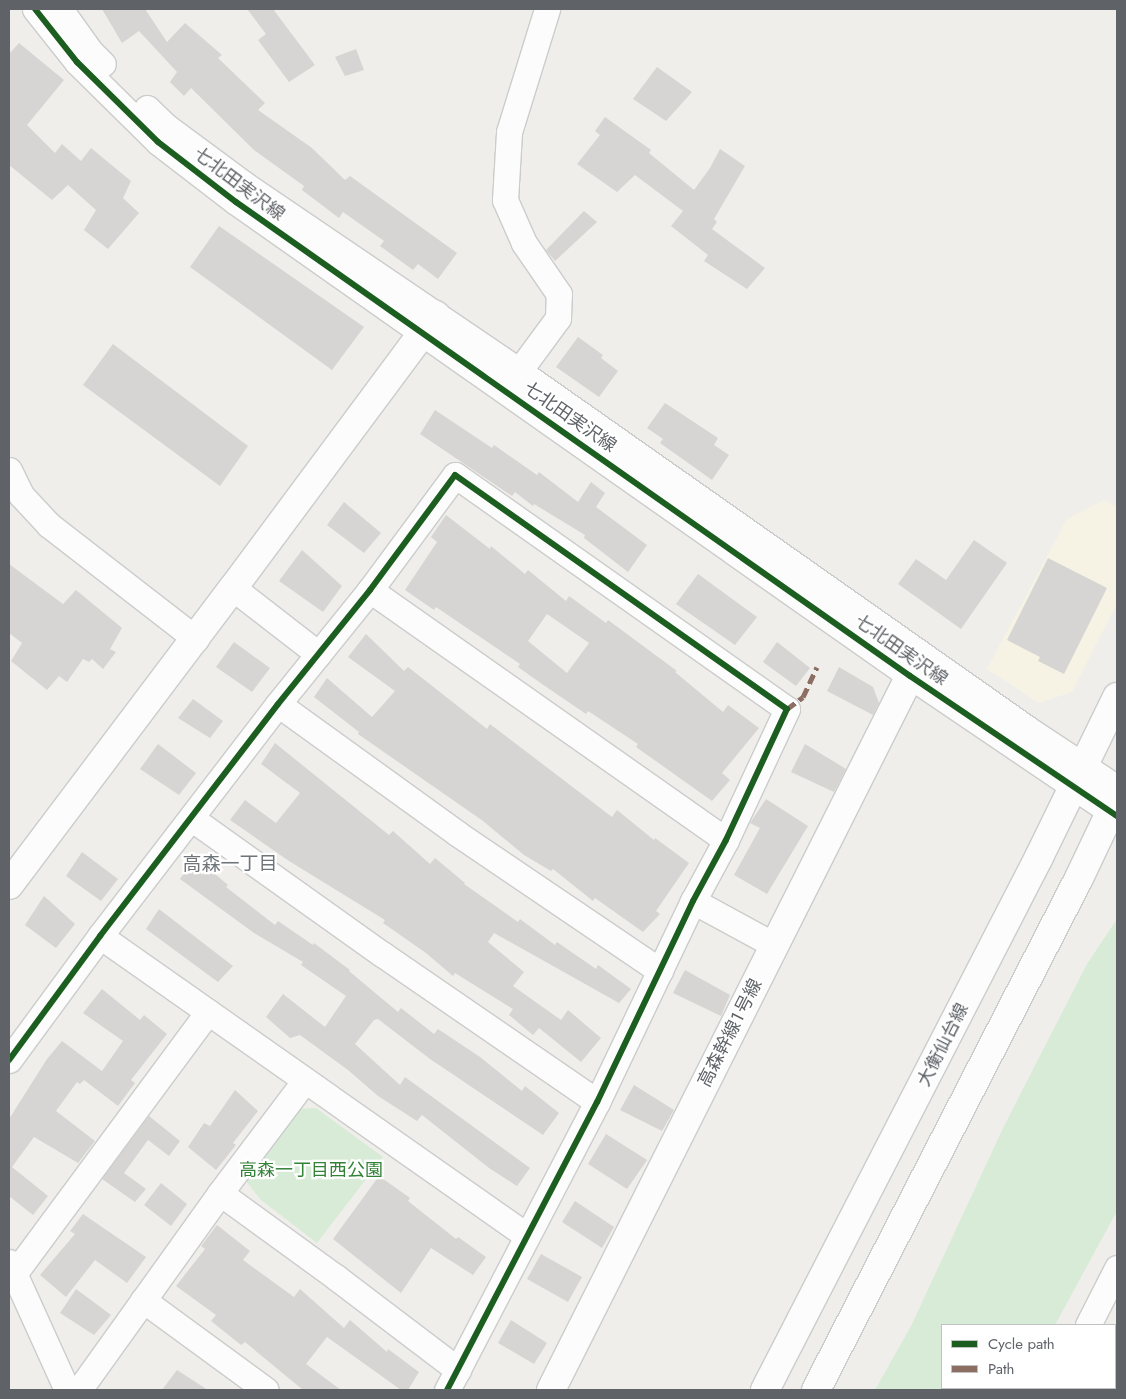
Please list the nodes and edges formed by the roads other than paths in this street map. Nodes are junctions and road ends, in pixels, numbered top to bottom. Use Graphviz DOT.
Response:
graph roads {
  1 [pos="35,9"];
  2 [pos="60,9"];
  3 [pos="547,9"];
  4 [pos="430,324"];
  5 [pos="519,371"];
  6 [pos="9,470"];
  7 [pos="233,588"];
  8 [pos="370,590"];
  9 [pos="196,638"];
  10 [pos="318,654"];
  11 [pos="910,676"];
  12 [pos="1117,697"];
  13 [pos="278,704"];
  14 [pos="1078,777"];
  15 [pos="1116,804"];
  16 [pos="191,818"];
  17 [pos="726,840"];
  18 [pos="9,885"];
  19 [pos="693,901"];
  20 [pos="100,936"];
  21 [pos="774,945"];
  22 [pos="660,971"];
  23 [pos="208,1012"];
  24 [pos="17,1032"];
  25 [pos="9,1060"];
  26 [pos="305,1080"];
  27 [pos="597,1102"];
  28 [pos="220,1193"];
  29 [pos="527,1236"];
  30 [pos="11,1268"];
  31 [pos="1117,1268"];
  32 [pos="143,1300"];
  33 [pos="1089,1324"];
  34 [pos="453,1380"];
  35 [pos="67,1390"];
  36 [pos="79,1390"];
  37 [pos="266,1390"];
  38 [pos="551,1390"];
  39 [pos="765,1390"];
  40 [pos="816,1390"];
  1 -- 4 [label="street, 七北田実沢線"];
  2 -- 4 [label="street"];
  3 -- 5 [label="street"];
  4 -- 5 [label="street"];
  4 -- 7 [label="street"];
  4 -- 11 [label="street, 七北田実沢線"];
  5 -- 14 [label="street"];
  6 -- 9 [label="street"];
  7 -- 9 [label="street"];
  7 -- 10 [label="street"];
  8 -- 10 [label="street"];
  8 -- 17 [label="street"];
  8 -- 17 [label="street"];
  9 -- 18 [label="street"];
  10 -- 13 [label="street"];
  11 -- 14 [label="street, 七北田実沢線"];
  11 -- 21 [label="street, 高森幹線１号線"];
  12 -- 14 [label="street, 大衡仙台線"];
  13 -- 16 [label="street"];
  13 -- 22 [label="street"];
  14 -- 15 [label="street, 七北田実沢線"];
  14 -- 39 [label="street, 大衡仙台線"];
  15 -- 40 [label="street"];
  16 -- 20 [label="street"];
  16 -- 27 [label="street"];
  17 -- 19 [label="street"];
  19 -- 21 [label="street"];
  19 -- 22 [label="street"];
  20 -- 23 [label="street"];
  20 -- 24 [label="street"];
  21 -- 38 [label="street, 高森幹線１号線"];
  22 -- 27 [label="street"];
  23 -- 26 [label="street"];
  23 -- 30 [label="street"];
  24 -- 25 [label="street"];
  26 -- 28 [label="street"];
  26 -- 29 [label="street"];
  27 -- 29 [label="street"];
  28 -- 32 [label="street"];
  28 -- 34 [label="street"];
  29 -- 34 [label="street"];
  30 -- 35 [label="street"];
  31 -- 33 [label="street"];
  32 -- 36 [label="street"];
  32 -- 37 [label="street"];
}
